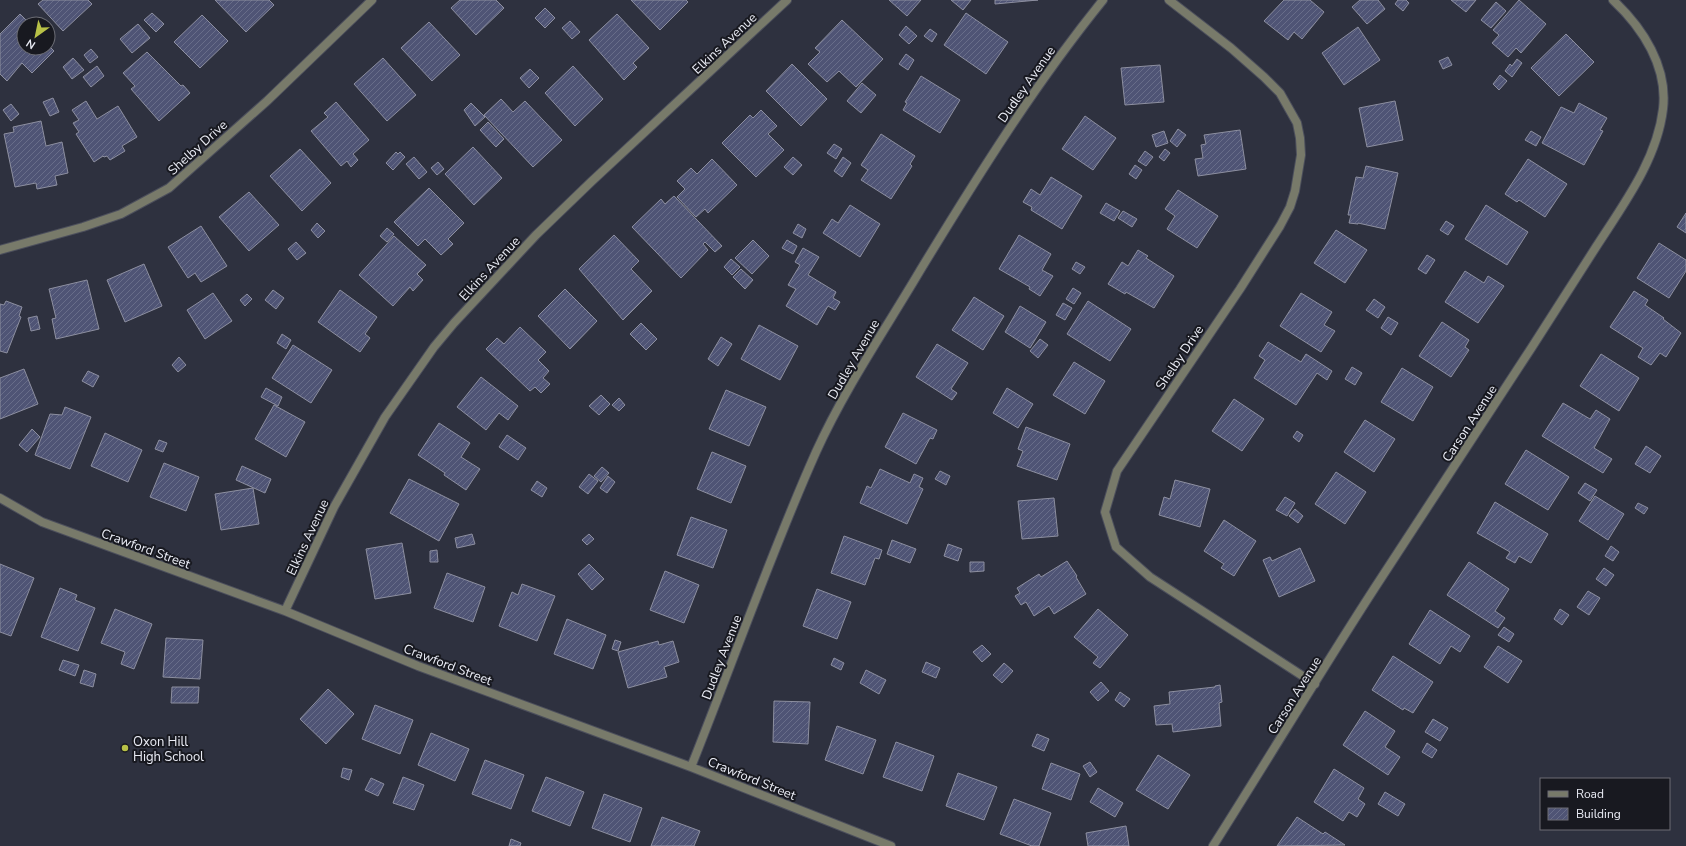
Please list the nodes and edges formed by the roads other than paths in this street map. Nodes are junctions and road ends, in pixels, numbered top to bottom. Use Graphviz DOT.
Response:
graph roads {
  1 [pos="372,0"];
  2 [pos="787,0"];
  3 [pos="1103,0"];
  4 [pos="1169,0"];
  5 [pos="1613,0"];
  6 [pos="0,250"];
  7 [pos="0,498"];
  8 [pos="284,611"];
  9 [pos="1315,684"];
  10 [pos="691,767"];
  11 [pos="891,846"];
  12 [pos="1213,846"];
  1 -- 6 [label="street, Shelby Drive"];
  2 -- 8 [label="street, Elkins Avenue"];
  3 -- 10 [label="street, Dudley Avenue"];
  4 -- 9 [label="street, Shelby Drive"];
  5 -- 9 [label="street, Carson Avenue"];
  7 -- 8 [label="street, Crawford Street"];
  8 -- 10 [label="street, Crawford Street"];
  9 -- 12 [label="street, Carson Avenue"];
  10 -- 11 [label="street, Crawford Street"];
}
